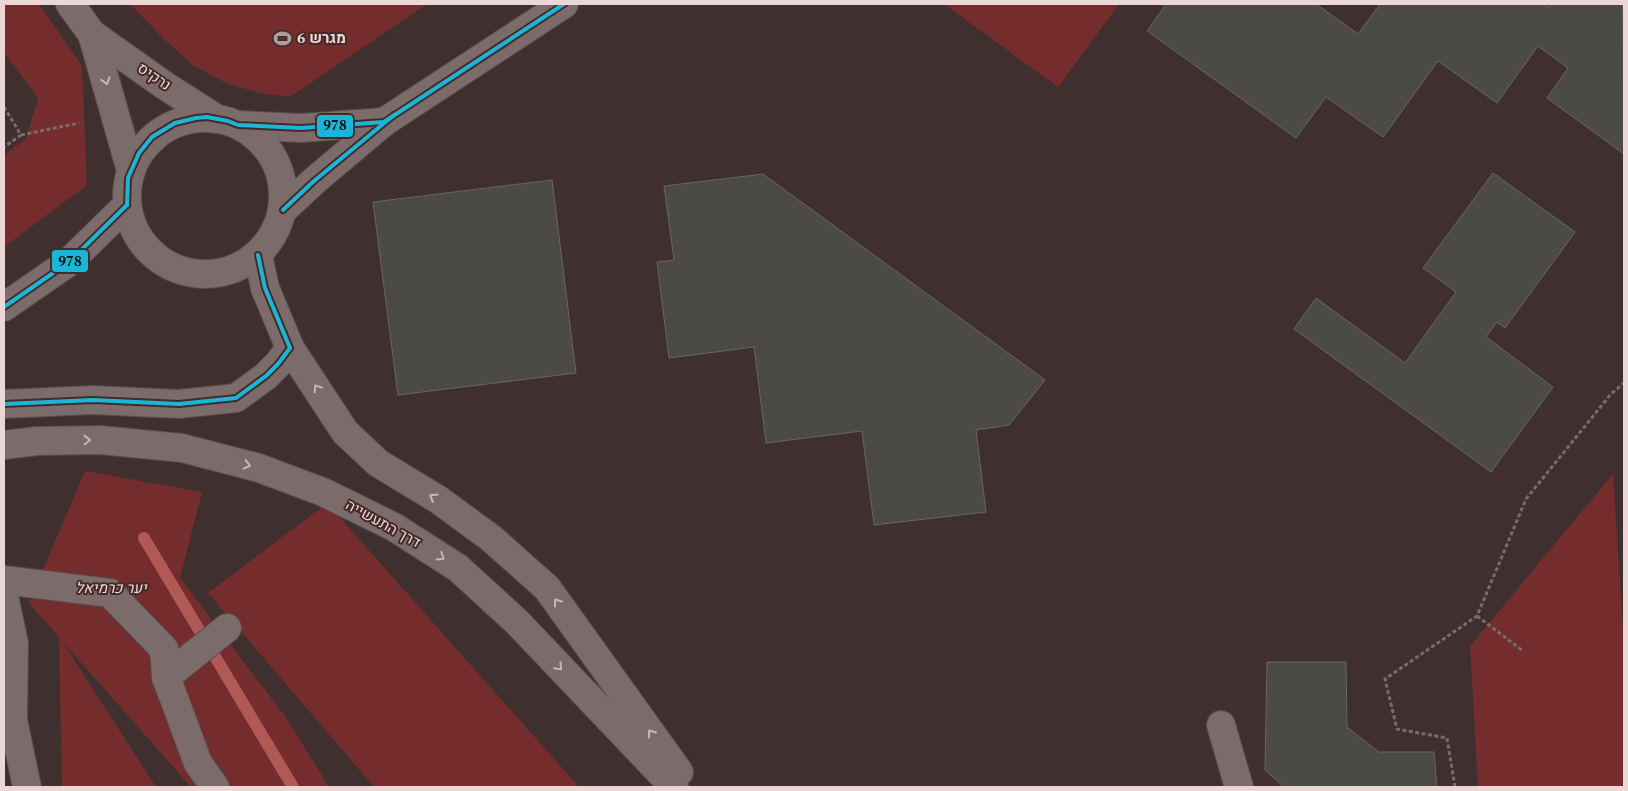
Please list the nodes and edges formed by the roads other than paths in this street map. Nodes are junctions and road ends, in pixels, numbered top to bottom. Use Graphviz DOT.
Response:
graph roads {
  1 [pos="70,4"];
  2 [pos="564,4"];
  3 [pos="92,34"];
  4 [pos="228,122"];
  5 [pos="384,122"];
  6 [pos="131,171"];
  7 [pos="127,205"];
  8 [pos="282,210"];
  9 [pos="258,255"];
  10 [pos="4,308"];
  11 [pos="290,348"];
  12 [pos="93,400"];
  13 [pos="4,404"];
  14 [pos="37,441"];
  15 [pos="4,445"];
  16 [pos="4,580"];
  17 [pos="4,596"];
  18 [pos="227,628"];
  19 [pos="166,677"];
  20 [pos="8,724"];
  21 [pos="1220,726"];
  22 [pos="27,787"];
  23 [pos="215,787"];
  24 [pos="674,787"];
  25 [pos="690,787"];
  26 [pos="1239,787"];
  1 -- 3 [label="street, נרקיס"];
  2 -- 5 [label="street"];
  3 -- 4 [label="street, נרקיס"];
  3 -- 6 [label="street, נרקיס, one-way"];
  4 -- 5 [label="street"];
  4 -- 6 [label="street"];
  4 -- 8 [label="street"];
  5 -- 8 [label="street"];
  6 -- 7 [label="street"];
  7 -- 9 [label="street"];
  7 -- 10 [label="street"];
  8 -- 9 [label="street"];
  9 -- 11 [label="street"];
  11 -- 12 [label="street"];
  25 -- 11 [label="street, one-way"];
  12 -- 13 [label="street"];
  12 -- 14 [label="street"];
  14 -- 15 [label="street, דרך התעשייה"];
  14 -- 24 [label="street, דרך התעשייה, one-way"];
  16 -- 19 [label="street"];
  17 -- 20 [label="street"];
  18 -- 19 [label="street"];
  19 -- 23 [label="street"];
  20 -- 22 [label="street"];
  21 -- 26 [label="street"];
}
